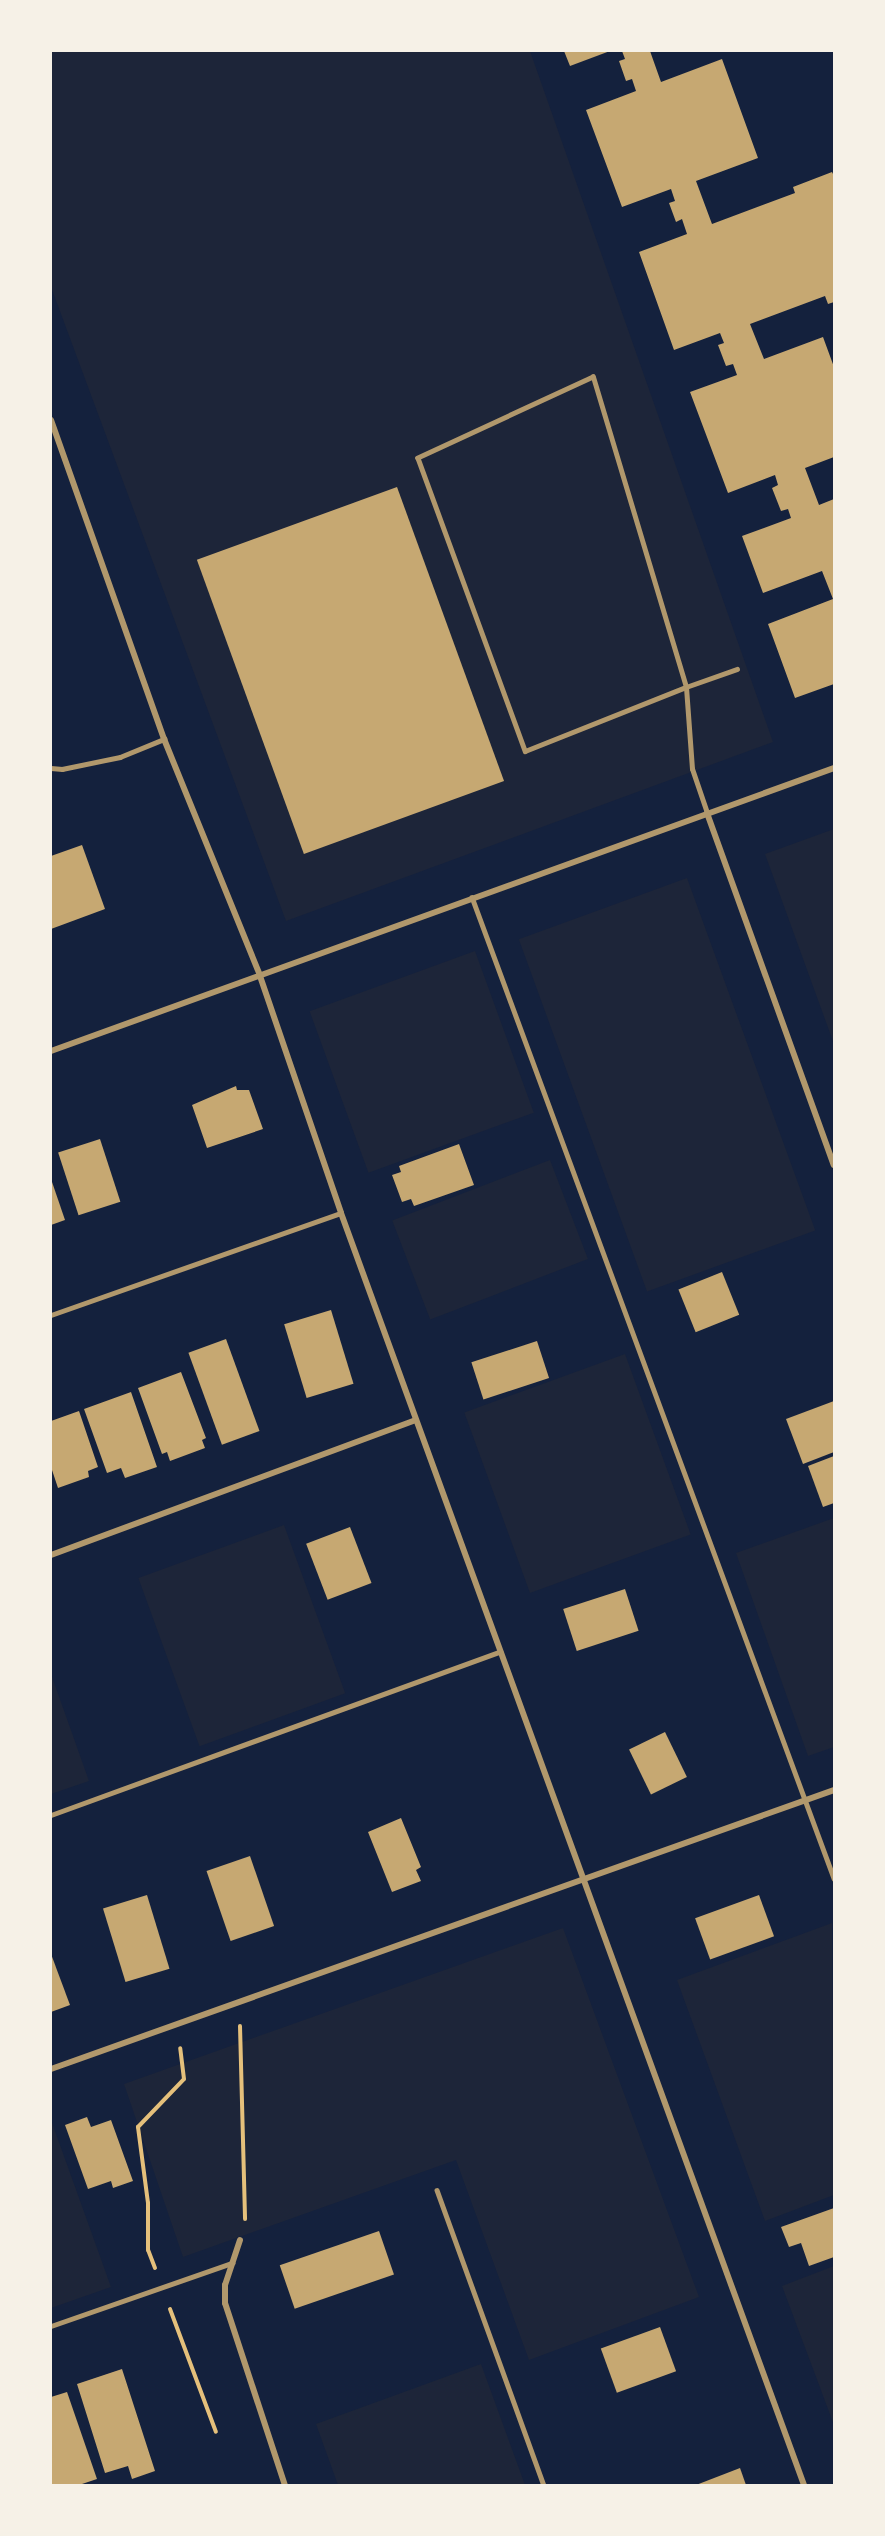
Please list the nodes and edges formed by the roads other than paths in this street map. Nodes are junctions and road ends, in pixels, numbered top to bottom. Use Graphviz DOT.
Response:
graph roads {
  1 [pos="51,420"];
  2 [pos="737,669"];
  3 [pos="686,687"];
  4 [pos="164,739"];
  5 [pos="51,768"];
  6 [pos="834,768"];
  7 [pos="707,813"];
  8 [pos="472,897"];
  9 [pos="260,976"];
  10 [pos="51,1051"];
  11 [pos="834,1165"];
  12 [pos="340,1213"];
  13 [pos="51,1315"];
  14 [pos="416,1420"];
  15 [pos="51,1555"];
  16 [pos="500,1652"];
  17 [pos="834,1790"];
  18 [pos="806,1800"];
  19 [pos="51,1815"];
  20 [pos="584,1877"];
  21 [pos="834,1878"];
  22 [pos="51,2069"];
  23 [pos="437,2190"];
  24 [pos="240,2240"];
  25 [pos="232,2263"];
  26 [pos="51,2326"];
  27 [pos="285,2485"];
  28 [pos="544,2485"];
  29 [pos="804,2485"];
  1 -- 4 [label="street"];
  2 -- 3 [label="lane"];
  3 -- 3 [label="lane"];
  3 -- 7 [label="lane"];
  4 -- 5 [label="lane"];
  4 -- 9 [label="street"];
  6 -- 7 [label="street"];
  7 -- 8 [label="street"];
  7 -- 11 [label="street"];
  8 -- 9 [label="street"];
  8 -- 18 [label="lane"];
  9 -- 10 [label="street"];
  9 -- 12 [label="street"];
  12 -- 13 [label="lane"];
  12 -- 14 [label="street"];
  14 -- 15 [label="street"];
  14 -- 16 [label="street"];
  16 -- 19 [label="lane"];
  16 -- 20 [label="street"];
  17 -- 18 [label="street"];
  18 -- 20 [label="street"];
  18 -- 21 [label="lane"];
  20 -- 22 [label="street"];
  20 -- 29 [label="street"];
  23 -- 28 [label="lane"];
  24 -- 25 [label="street"];
  25 -- 26 [label="lane"];
  25 -- 27 [label="street"];
}
